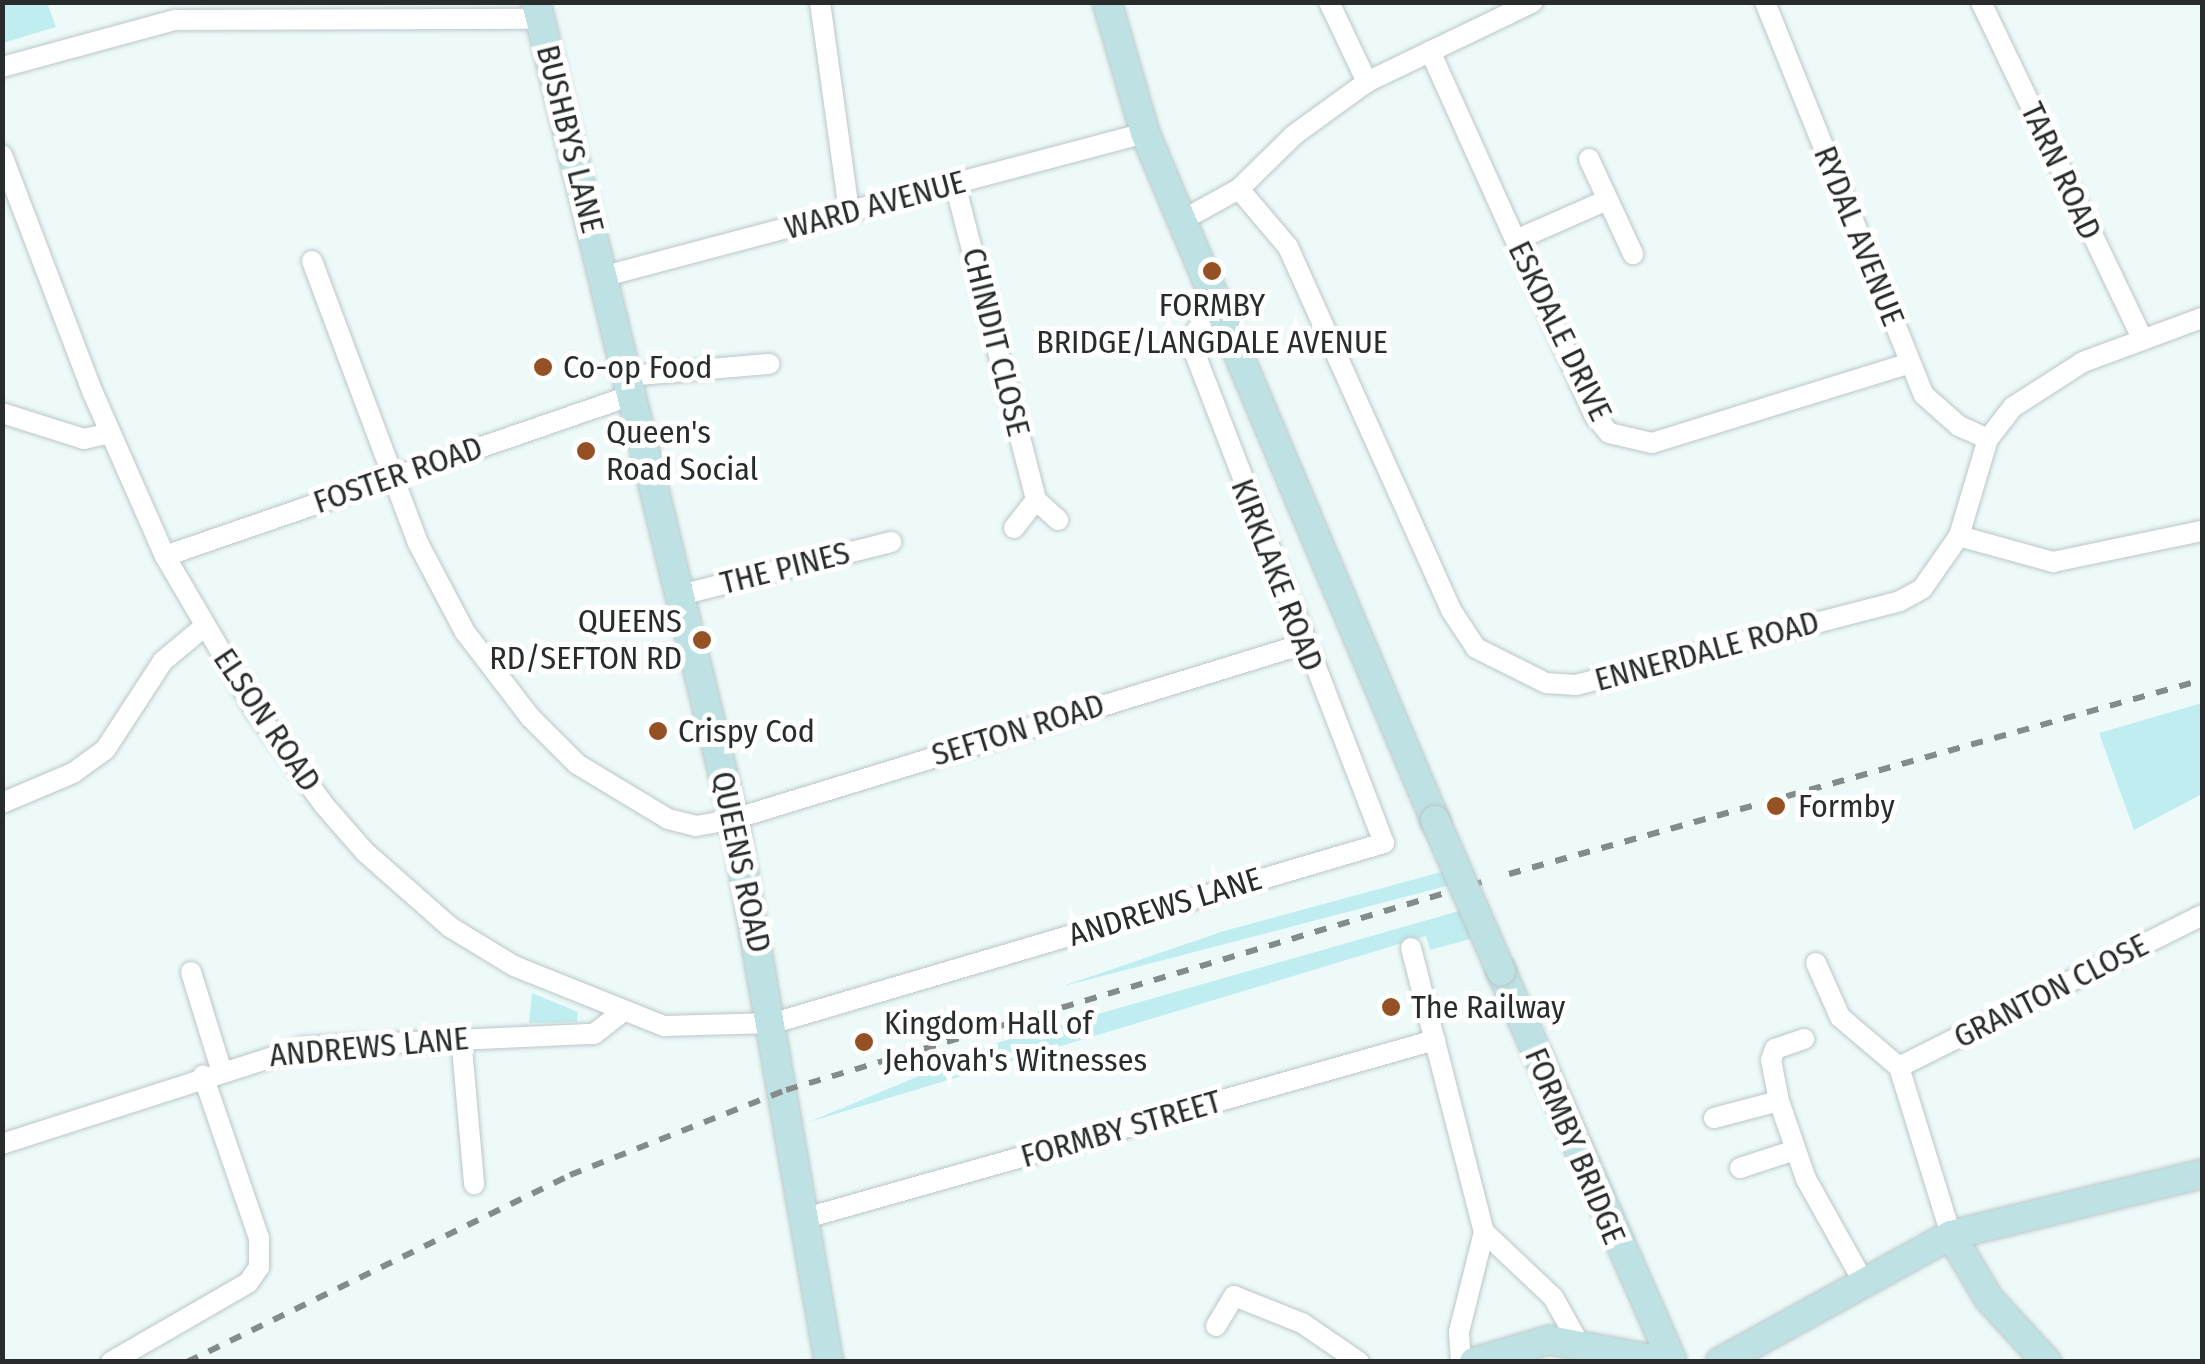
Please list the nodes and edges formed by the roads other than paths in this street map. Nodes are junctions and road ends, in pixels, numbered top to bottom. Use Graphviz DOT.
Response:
graph roads {
  1 [pos="820,2"];
  2 [pos="1107,2"];
  3 [pos="1328,2"];
  4 [pos="1533,2"];
  5 [pos="1765,2"];
  6 [pos="1981,2"];
  7 [pos="538,10"];
  8 [pos="1430,50"];
  9 [pos="2,67"];
  10 [pos="1367,82"];
  11 [pos="1145,134"];
  12 [pos="2,156"];
  13 [pos="1589,159"];
  14 [pos="956,184"];
  15 [pos="1240,189"];
  16 [pos="1607,200"];
  17 [pos="849,212"];
  18 [pos="1181,221"];
  19 [pos="1516,240"];
  20 [pos="1632,254"];
  21 [pos="312,261"];
  22 [pos="605,276"];
  23 [pos="1220,314"];
  24 [pos="2202,318"];
  25 [pos="2142,338"];
  26 [pos="1910,362"];
  27 [pos="769,364"];
  28 [pos="630,386"];
  29 [pos="2,413"];
  30 [pos="110,432"];
  31 [pos="1988,439"];
  32 [pos="391,477"];
  33 [pos="1036,500"];
  34 [pos="1058,520"];
  35 [pos="1014,528"];
  36 [pos="2202,531"];
  37 [pos="1960,536"];
  38 [pos="891,542"];
  39 [pos="165,556"];
  40 [pos="680,595"];
  41 [pos="205,626"];
  42 [pos="1304,644"];
  43 [pos="2,803"];
  44 [pos="734,819"];
  45 [pos="1435,820"];
  46 [pos="1384,843"];
  47 [pos="2202,914"];
  48 [pos="1412,948"];
  49 [pos="1816,963"];
  50 [pos="191,972"];
  51 [pos="621,1013"];
  52 [pos="774,1023"];
  53 [pos="461,1037"];
  54 [pos="1804,1039"];
  55 [pos="1435,1040"];
  56 [pos="1899,1068"];
  57 [pos="212,1072"];
  58 [pos="1779,1101"];
  59 [pos="1714,1118"];
  60 [pos="2,1144"];
  61 [pos="1794,1150"];
  62 [pos="1740,1168"];
  63 [pos="2202,1174"];
  64 [pos="474,1184"];
  65 [pos="806,1218"];
  66 [pos="1484,1232"];
  67 [pos="1952,1235"];
  68 [pos="1863,1281"];
  69 [pos="1216,1326"];
  70 [pos="1577,1340"];
  71 [pos="1625,1356"];
  72 [pos="1670,1361"];
  73 [pos="111,1362"];
  74 [pos="829,1362"];
  75 [pos="1359,1362"];
  76 [pos="1461,1362"];
  77 [pos="1474,1362"];
  78 [pos="1706,1362"];
  79 [pos="1720,1362"];
  80 [pos="2047,1362"];
  1 -- 17 [label="street"];
  2 -- 11 [label="street, KIRKLAKE ROAD"];
  3 -- 10 [label="street"];
  4 -- 8 [label="street"];
  5 -- 26 [label="street, RYDAL AVENUE"];
  6 -- 25 [label="street, TARN ROAD"];
  7 -- 9 [label="street"];
  7 -- 22 [label="street, BUSHBYS LANE"];
  8 -- 10 [label="street"];
  8 -- 19 [label="street, ESKDALE DRIVE"];
  10 -- 15 [label="street"];
  11 -- 14 [label="street, WARD AVENUE"];
  11 -- 18 [label="street, KIRKLAKE ROAD"];
  12 -- 30 [label="street, ELSON ROAD"];
  13 -- 16 [label="street"];
  14 -- 17 [label="street, WARD AVENUE"];
  14 -- 33 [label="street, CHINDIT CLOSE"];
  15 -- 18 [label="street"];
  15 -- 37 [label="street, ENNERDALE ROAD"];
  16 -- 19 [label="street"];
  16 -- 20 [label="street"];
  17 -- 22 [label="street, WARD AVENUE"];
  18 -- 23 [label="street, KIRKLAKE ROAD"];
  19 -- 26 [label="street, ESKDALE DRIVE"];
  21 -- 32 [label="street, SEFTON ROAD"];
  22 -- 28 [label="street, QUEENS ROAD"];
  23 -- 42 [label="street, KIRKLAKE ROAD"];
  23 -- 45 [label="street, KIRKLAKE ROAD"];
  24 -- 25 [label="street, ENNERDALE ROAD"];
  25 -- 31 [label="street, ENNERDALE ROAD"];
  26 -- 31 [label="street, RYDAL AVENUE"];
  27 -- 28 [label="street, FOSTER ROAD"];
  28 -- 32 [label="street, FOSTER ROAD"];
  28 -- 40 [label="street, QUEENS ROAD"];
  29 -- 30 [label="street"];
  30 -- 39 [label="street, ELSON ROAD"];
  31 -- 37 [label="street, ENNERDALE ROAD"];
  32 -- 39 [label="street, FOSTER ROAD"];
  32 -- 44 [label="street, SEFTON ROAD"];
  33 -- 34 [label="street"];
  33 -- 35 [label="street"];
  36 -- 37 [label="street"];
  38 -- 40 [label="street, THE PINES"];
  39 -- 41 [label="street, ELSON ROAD"];
  40 -- 44 [label="street, QUEENS ROAD"];
  41 -- 43 [label="street"];
  41 -- 51 [label="street, ELSON ROAD"];
  42 -- 44 [label="street, SEFTON ROAD"];
  42 -- 46 [label="street, KIRKLAKE ROAD"];
  44 -- 52 [label="street, QUEENS ROAD"];
  45 -- 72 [label="street, FORMBY BRIDGE, bridge"];
  46 -- 52 [label="street, ANDREWS LANE"];
  47 -- 56 [label="street, GRANTON CLOSE"];
  48 -- 55 [label="street"];
  49 -- 56 [label="street"];
  50 -- 57 [label="street"];
  51 -- 52 [label="street, ELSON ROAD"];
  51 -- 53 [label="street, ANDREWS LANE"];
  52 -- 65 [label="street, QUEENS ROAD"];
  53 -- 57 [label="street, ANDREWS LANE"];
  53 -- 64 [label="street"];
  54 -- 58 [label="street"];
  55 -- 65 [label="street, FORMBY STREET"];
  55 -- 66 [label="street"];
  56 -- 67 [label="street"];
  57 -- 60 [label="street, ANDREWS LANE"];
  57 -- 73 [label="street"];
  58 -- 59 [label="street"];
  58 -- 61 [label="street"];
  61 -- 62 [label="street"];
  61 -- 68 [label="street"];
  63 -- 67 [label="street"];
  65 -- 74 [label="street, QUEENS ROAD"];
  66 -- 70 [label="street"];
  66 -- 76 [label="street"];
  67 -- 68 [label="street"];
  67 -- 80 [label="street"];
  68 -- 79 [label="street"];
  69 -- 75 [label="street"];
  70 -- 71 [label="street"];
  70 -- 77 [label="street"];
  71 -- 72 [label="street"];
  72 -- 78 [label="street"];
}
